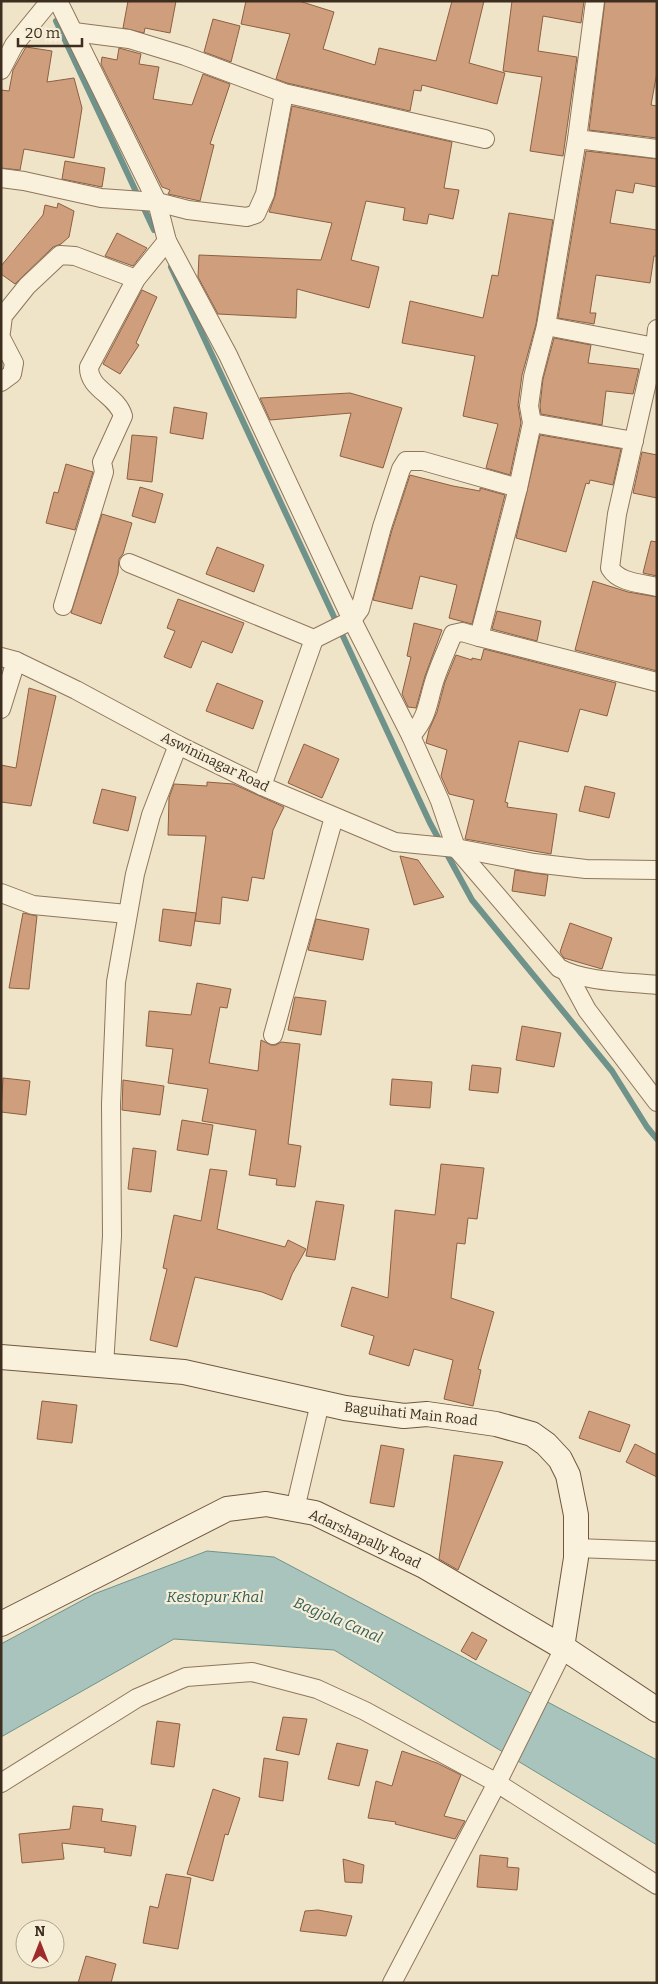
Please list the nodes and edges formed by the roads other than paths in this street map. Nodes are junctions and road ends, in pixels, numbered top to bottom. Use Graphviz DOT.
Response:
graph roads {
  1 [pos="50,1"];
  2 [pos="58,1"];
  3 [pos="595,1"];
  4 [pos="74,32"];
  5 [pos="2,68"];
  6 [pos="284,93"];
  7 [pos="485,139"];
  8 [pos="577,139"];
  9 [pos="657,149"];
  10 [pos="1,178"];
  11 [pos="152,202"];
  12 [pos="167,241"];
  13 [pos="136,278"];
  14 [pos="546,326"];
  15 [pos="657,329"];
  16 [pos="1,332"];
  17 [pos="1,338"];
  18 [pos="655,347"];
  19 [pos="1,382"];
  20 [pos="532,423"];
  21 [pos="634,441"];
  22 [pos="518,488"];
  23 [pos="129,563"];
  24 [pos="657,587"];
  25 [pos="64,606"];
  26 [pos="350,622"];
  27 [pos="479,637"];
  28 [pos="314,640"];
  29 [pos="8,659"];
  30 [pos="657,682"];
  31 [pos="1,709"];
  32 [pos="411,736"];
  33 [pos="178,745"];
  34 [pos="262,786"];
  35 [pos="334,817"];
  36 [pos="447,848"];
  37 [pos="657,870"];
  38 [pos="1,893"];
  39 [pos="127,914"];
  40 [pos="567,973"];
  41 [pos="657,985"];
  42 [pos="273,1035"];
  43 [pos="657,1102"];
  44 [pos="1,1357"];
  45 [pos="104,1366"];
  46 [pos="320,1403"];
  47 [pos="295,1509"];
  48 [pos="576,1548"];
  49 [pos="657,1551"];
  50 [pos="1,1624"];
  51 [pos="564,1648"];
  52 [pos="657,1710"];
  53 [pos="1,1783"];
  54 [pos="497,1783"];
  55 [pos="657,1885"];
  56 [pos="392,1983"];
  1 -- 5 [label="street"];
  2 -- 4 [label="street"];
  3 -- 8 [label="street"];
  4 -- 6 [label="street"];
  4 -- 11 [label="street"];
  6 -- 7 [label="street"];
  6 -- 11 [label="street"];
  8 -- 9 [label="street"];
  8 -- 14 [label="street"];
  10 -- 11 [label="street"];
  11 -- 12 [label="street"];
  12 -- 13 [label="street"];
  12 -- 26 [label="street"];
  13 -- 16 [label="street"];
  13 -- 25 [label="street"];
  14 -- 18 [label="street"];
  14 -- 20 [label="street"];
  15 -- 18 [label="street"];
  17 -- 19 [label="street"];
  18 -- 21 [label="street"];
  20 -- 21 [label="street"];
  20 -- 22 [label="street"];
  21 -- 24 [label="street"];
  22 -- 26 [label="street"];
  22 -- 27 [label="street"];
  23 -- 28 [label="street"];
  26 -- 28 [label="street"];
  26 -- 32 [label="street"];
  27 -- 30 [label="street"];
  27 -- 32 [label="street"];
  28 -- 34 [label="street"];
  29 -- 31 [label="street"];
  29 -- 33 [label="street, Aswininagar Road"];
  32 -- 36 [label="street"];
  33 -- 34 [label="street, Aswininagar Road"];
  33 -- 39 [label="street"];
  34 -- 35 [label="street, Aswininagar Road"];
  35 -- 36 [label="street, Aswininagar Road"];
  35 -- 42 [label="street"];
  36 -- 37 [label="street, Aswininagar Road"];
  36 -- 40 [label="street"];
  38 -- 39 [label="street"];
  39 -- 45 [label="street"];
  40 -- 41 [label="street"];
  40 -- 43 [label="street"];
  44 -- 45 [label="street, Baguihati Main Road"];
  45 -- 46 [label="street, Baguihati Main Road"];
  46 -- 47 [label="street"];
  46 -- 48 [label="street, Baguihati Main Road"];
  47 -- 50 [label="street, Adarshapally Road"];
  47 -- 51 [label="street, Adarshapally Road"];
  48 -- 49 [label="street"];
  48 -- 51 [label="street, Baguihati Main Road"];
  51 -- 52 [label="street, Adarshapally Road"];
  51 -- 54 [label="street"];
  53 -- 54 [label="street"];
  54 -- 55 [label="street"];
  54 -- 56 [label="street"];
}
